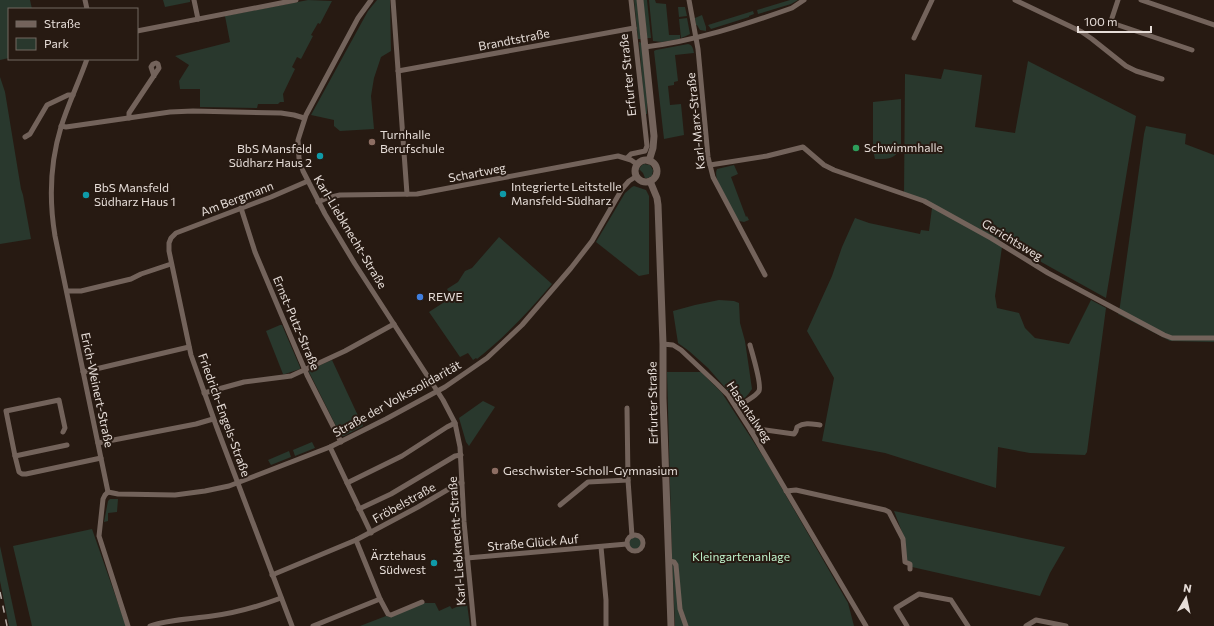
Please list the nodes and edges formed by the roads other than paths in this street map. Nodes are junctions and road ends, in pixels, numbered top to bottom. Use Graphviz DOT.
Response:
graph roads {
  1 [pos="194,0"];
  2 [pos="296,0"];
  3 [pos="371,0"];
  4 [pos="393,0"];
  5 [pos="631,0"];
  6 [pos="640,0"];
  7 [pos="689,0"];
  8 [pos="804,0"];
  9 [pos="932,0"];
  10 [pos="1015,0"];
  11 [pos="1118,0"];
  12 [pos="1141,0"];
  13 [pos="198,19"];
  14 [pos="1214,25"];
  15 [pos="634,28"];
  16 [pos="138,31"];
  17 [pos="696,38"];
  18 [pos="914,38"];
  19 [pos="645,48"];
  20 [pos="1192,50"];
  21 [pos="87,60"];
  22 [pos="398,71"];
  23 [pos="154,76"];
  24 [pos="1162,79"];
  25 [pos="73,95"];
  26 [pos="129,118"];
  27 [pos="304,118"];
  28 [pos="61,126"];
  29 [pos="25,137"];
  30 [pos="627,158"];
  31 [pos="649,161"];
  32 [pos="638,165"];
  33 [pos="710,165"];
  34 [pos="637,176"];
  35 [pos="308,181"];
  36 [pos="650,181"];
  37 [pos="407,194"];
  38 [pos="318,202"];
  39 [pos="241,208"];
  40 [pos="173,235"];
  41 [pos="171,264"];
  42 [pos="765,275"];
  43 [pos="67,291"];
  44 [pos="394,324"];
  45 [pos="1214,338"];
  46 [pos="663,344"];
  47 [pos="750,345"];
  48 [pos="189,347"];
  49 [pos="305,369"];
  50 [pos="83,372"];
  51 [pos="437,391"];
  52 [pos="204,393"];
  53 [pos="736,407"];
  54 [pos="627,408"];
  55 [pos="213,419"];
  56 [pos="455,423"];
  57 [pos="820,425"];
  58 [pos="751,431"];
  59 [pos="63,432"];
  60 [pos="341,442"];
  61 [pos="98,443"];
  62 [pos="68,445"];
  63 [pos="330,447"];
  64 [pos="461,455"];
  65 [pos="15,456"];
  66 [pos="102,458"];
  67 [pos="628,480"];
  68 [pos="237,483"];
  69 [pos="347,483"];
  70 [pos="462,483"];
  71 [pos="786,491"];
  72 [pos="108,492"];
  73 [pos="560,506"];
  74 [pos="359,509"];
  75 [pos="370,533"];
  76 [pos="632,536"];
  77 [pos="356,540"];
  78 [pos="627,544"];
  79 [pos="601,547"];
  80 [pos="467,558"];
  81 [pos="669,561"];
  82 [pos="910,569"];
  83 [pos="272,575"];
  84 [pos="281,598"];
  85 [pos="380,599"];
  86 [pos="422,602"];
  87 [pos="128,626"];
  88 [pos="150,626"];
  89 [pos="292,626"];
  90 [pos="313,626"];
  91 [pos="474,626"];
  92 [pos="606,626"];
  93 [pos="671,626"];
  94 [pos="686,626"];
  95 [pos="866,626"];
  96 [pos="907,626"];
  97 [pos="968,626"];
  98 [pos="1026,626"];
  99 [pos="1066,626"];
  1 -- 13 [label="street"];
  2 -- 13 [label="street"];
  3 -- 27 [label="street, Karl-Liebknecht-Straße"];
  4 -- 22 [label="street"];
  5 -- 15 [label="street, Erfurter Straße"];
  6 -- 19 [label="main road, Erfurter Straße"];
  7 -- 17 [label="street, Karl-Marx-Straße"];
  8 -- 17 [label="street"];
  9 -- 18 [label="street"];
  10 -- 24 [label="street"];
  11 -- 20 [label="street"];
  12 -- 14 [label="street"];
  13 -- 16 [label="street"];
  15 -- 22 [label="street, Brandtstraße"];
  15 -- 30 [label="street, Erfurter Straße"];
  17 -- 19 [label="street"];
  17 -- 33 [label="street, Karl-Marx-Straße"];
  19 -- 31 [label="main road, Erfurter Straße"];
  21 -- 25 [label="street, Erich-Weinert-Straße"];
  22 -- 37 [label="street"];
  23 -- 26 [label="street"];
  25 -- 28 [label="street, Erich-Weinert-Straße"];
  25 -- 29 [label="street"];
  26 -- 27 [label="street"];
  26 -- 28 [label="street"];
  27 -- 35 [label="street, Karl-Liebknecht-Straße"];
  28 -- 43 [label="street, Erich-Weinert-Straße"];
  30 -- 32 [label="street"];
  30 -- 37 [label="street, Schartweg"];
  31 -- 32 [label="main road"];
  31 -- 36 [label="main road"];
  32 -- 34 [label="main road"];
  33 -- 42 [label="street, Karl-Marx-Straße"];
  33 -- 45 [label="street, Gerichtsweg"];
  34 -- 36 [label="main road"];
  34 -- 51 [label="street, Straße der Volkssolidarität"];
  35 -- 38 [label="street, Karl-Liebknecht-Straße"];
  35 -- 39 [label="street, Am Bergmann"];
  36 -- 46 [label="main road, Erfurter Straße"];
  37 -- 38 [label="street, Schartweg"];
  38 -- 44 [label="street, Karl-Liebknecht-Straße"];
  39 -- 40 [label="street, Am Bergmann"];
  39 -- 49 [label="street, Ernst-Putz-Straße"];
  40 -- 41 [label="street, Friedrich-Engels-Straße"];
  41 -- 43 [label="street"];
  41 -- 48 [label="street, Friedrich-Engels-Straße"];
  43 -- 50 [label="street, Erich-Weinert-Straße"];
  44 -- 49 [label="street"];
  44 -- 51 [label="street, Karl-Liebknecht-Straße"];
  46 -- 53 [label="street, Hasentalweg"];
  46 -- 81 [label="main road, Erfurter Straße"];
  47 -- 53 [label="street"];
  48 -- 50 [label="street"];
  48 -- 52 [label="street, Friedrich-Engels-Straße"];
  49 -- 52 [label="street"];
  49 -- 60 [label="street, Ernst-Putz-Straße"];
  50 -- 61 [label="street, Erich-Weinert-Straße"];
  51 -- 56 [label="street, Karl-Liebknecht-Straße"];
  51 -- 60 [label="street, Straße der Volkssolidarität"];
  52 -- 55 [label="street, Friedrich-Engels-Straße"];
  53 -- 58 [label="street, Hasentalweg"];
  54 -- 67 [label="street"];
  55 -- 61 [label="street"];
  55 -- 68 [label="street, Friedrich-Engels-Straße"];
  56 -- 64 [label="street, Karl-Liebknecht-Straße"];
  56 -- 69 [label="street"];
  57 -- 58 [label="street"];
  58 -- 71 [label="street, Hasentalweg"];
  59 -- 65 [label="street"];
  60 -- 63 [label="street, Straße der Volkssolidarität"];
  61 -- 66 [label="street, Erich-Weinert-Straße"];
  62 -- 65 [label="street"];
  63 -- 68 [label="street, Straße der Volkssolidarität"];
  63 -- 69 [label="street"];
  64 -- 70 [label="street, Karl-Liebknecht-Straße"];
  64 -- 74 [label="street, Karl-Liebknecht-Straße"];
  65 -- 66 [label="street"];
  66 -- 72 [label="street, Erich-Weinert-Straße"];
  67 -- 73 [label="street"];
  67 -- 76 [label="street"];
  68 -- 72 [label="street, Straße der Volkssolidarität"];
  68 -- 83 [label="street, Friedrich-Engels-Straße"];
  69 -- 74 [label="street"];
  70 -- 75 [label="street, Fröbelstraße"];
  70 -- 80 [label="street, Karl-Liebknecht-Straße"];
  71 -- 82 [label="street"];
  71 -- 95 [label="street, Hasentalweg"];
  72 -- 87 [label="street"];
  74 -- 75 [label="street"];
  75 -- 77 [label="street, Fröbelstraße"];
  76 -- 78 [label="street"];
  76 -- 78 [label="street, Straße Glück Auf"];
  77 -- 83 [label="street, Fröbelstraße"];
  77 -- 85 [label="street"];
  78 -- 79 [label="street, Straße Glück Auf"];
  79 -- 80 [label="street, Straße Glück Auf"];
  79 -- 92 [label="street"];
  80 -- 91 [label="street, Karl-Liebknecht-Straße"];
  81 -- 93 [label="main road, Erfurter Straße"];
  81 -- 94 [label="street"];
  83 -- 84 [label="street, Friedrich-Engels-Straße"];
  84 -- 88 [label="street"];
  84 -- 89 [label="street, Friedrich-Engels-Straße"];
  85 -- 86 [label="street"];
  85 -- 90 [label="street"];
  96 -- 97 [label="street"];
  98 -- 99 [label="street"];
}
